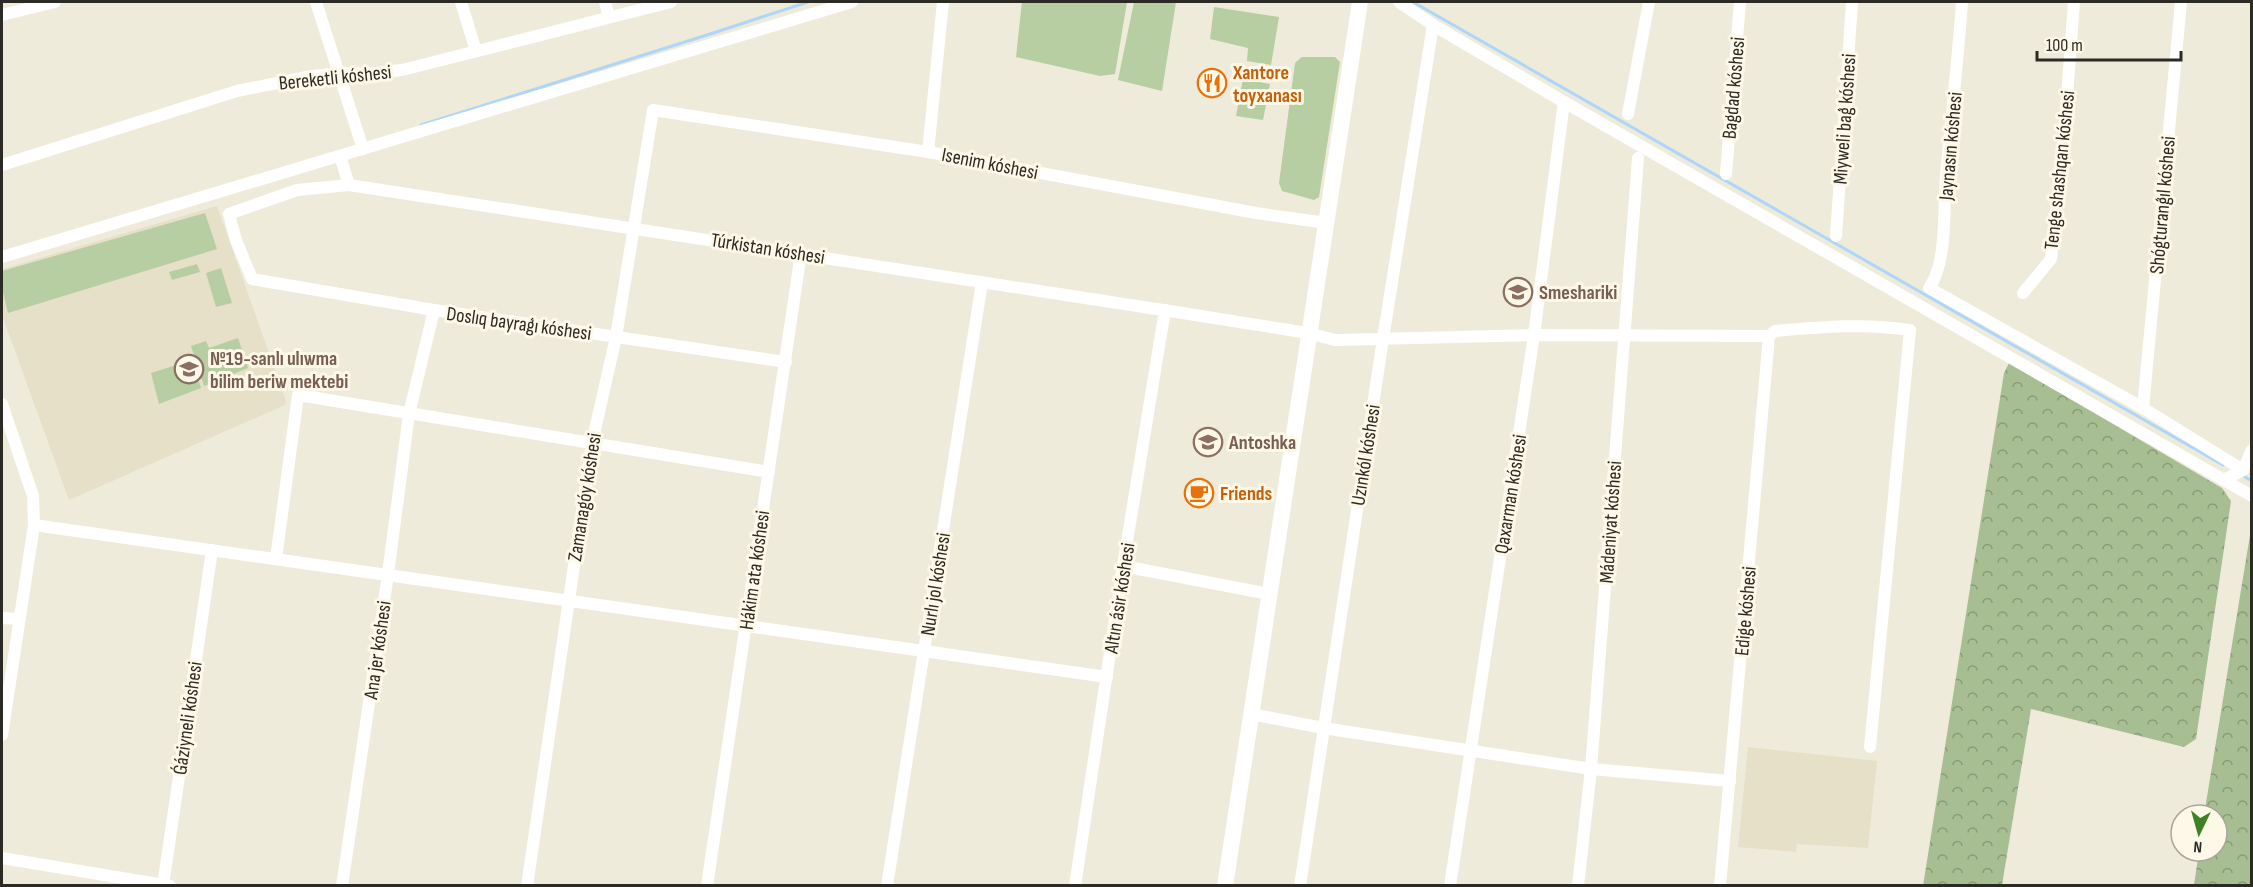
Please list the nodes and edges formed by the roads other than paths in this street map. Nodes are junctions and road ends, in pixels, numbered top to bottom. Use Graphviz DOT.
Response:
graph roads {
  1 [pos="55,2"];
  2 [pos="316,2"];
  3 [pos="461,2"];
  4 [pos="605,2"];
  5 [pos="671,2"];
  6 [pos="852,2"];
  7 [pos="943,2"];
  8 [pos="1360,2"];
  9 [pos="1399,2"];
  10 [pos="1649,2"];
  11 [pos="1740,2"];
  12 [pos="1852,2"];
  13 [pos="1962,2"];
  14 [pos="2074,2"];
  15 [pos="2181,2"];
  16 [pos="2,15"];
  17 [pos="609,17"];
  18 [pos="1434,26"];
  19 [pos="476,51"];
  20 [pos="340,73"];
  21 [pos="1564,102"];
  22 [pos="653,110"];
  23 [pos="1628,114"];
  24 [pos="363,149"];
  25 [pos="928,152"];
  26 [pos="340,156"];
  27 [pos="1638,158"];
  28 [pos="2,165"];
  29 [pos="1726,174"];
  30 [pos="349,185"];
  31 [pos="1326,223"];
  32 [pos="633,227"];
  33 [pos="1836,236"];
  34 [pos="801,253"];
  35 [pos="2,257"];
  36 [pos="252,279"];
  37 [pos="982,282"];
  38 [pos="2023,293"];
  39 [pos="434,310"];
  40 [pos="1165,310"];
  41 [pos="1308,333"];
  42 [pos="1534,335"];
  43 [pos="1625,336"];
  44 [pos="1769,336"];
  45 [pos="616,337"];
  46 [pos="1383,339"];
  47 [pos="786,362"];
  48 [pos="2,404"];
  49 [pos="2143,408"];
  50 [pos="409,414"];
  51 [pos="592,443"];
  52 [pos="2252,450"];
  53 [pos="2243,470"];
  54 [pos="769,472"];
  55 [pos="2224,480"];
  56 [pos="2252,496"];
  57 [pos="34,525"];
  58 [pos="212,550"];
  59 [pos="276,559"];
  60 [pos="1123,566"];
  61 [pos="388,574"];
  62 [pos="1269,594"];
  63 [pos="568,600"];
  64 [pos="2,618"];
  65 [pos="20,619"];
  66 [pos="746,626"];
  67 [pos="924,651"];
  68 [pos="1107,677"];
  69 [pos="1251,714"];
  70 [pos="1323,728"];
  71 [pos="2,735"];
  72 [pos="1870,747"];
  73 [pos="1471,750"];
  74 [pos="1591,769"];
  75 [pos="1730,781"];
  76 [pos="2,858"];
  77 [pos="165,885"];
  78 [pos="342,885"];
  79 [pos="527,885"];
  80 [pos="706,885"];
  81 [pos="887,885"];
  82 [pos="1076,885"];
  83 [pos="1225,885"];
  84 [pos="1300,885"];
  85 [pos="1450,885"];
  86 [pos="1578,885"];
  87 [pos="1720,885"];
  1 -- 16 [label="street"];
  2 -- 20 [label="street"];
  3 -- 19 [label="street"];
  4 -- 17 [label="street"];
  5 -- 17 [label="street, Bereketli kóshesi"];
  6 -- 24 [label="street"];
  7 -- 25 [label="street"];
  8 -- 31 [label="main road"];
  9 -- 18 [label="street"];
  10 -- 23 [label="street"];
  11 -- 29 [label="street, Bagdad kóshesi"];
  12 -- 33 [label="street, Miyweli baǵ kóshesi"];
  13 -- 49 [label="street, Jaynasın kóshesi"];
  14 -- 38 [label="street, Tenge shashqan kóshesi"];
  15 -- 49 [label="street, Shógturanǵıl kóshesi"];
  17 -- 19 [label="street, Bereketli kóshesi"];
  18 -- 21 [label="street"];
  18 -- 46 [label="street, Uzınkól kóshesi"];
  19 -- 20 [label="street, Bereketli kóshesi"];
  20 -- 24 [label="street"];
  20 -- 28 [label="street, Bereketli kóshesi"];
  21 -- 42 [label="street, Qaxarman kóshesi"];
  21 -- 55 [label="street"];
  22 -- 25 [label="street, Isenim kóshesi"];
  22 -- 32 [label="street, Zamanagóy kóshesi"];
  24 -- 26 [label="street"];
  25 -- 31 [label="street, Isenim kóshesi"];
  26 -- 30 [label="street"];
  26 -- 35 [label="street"];
  27 -- 43 [label="street, Mádeniyat kóshesi"];
  30 -- 32 [label="street, Túrkistan kóshesi"];
  30 -- 36 [label="street, Túrkistan kóshesi"];
  31 -- 41 [label="main road"];
  32 -- 34 [label="street, Túrkistan kóshesi"];
  32 -- 45 [label="street, Zamanagóy kóshesi"];
  34 -- 37 [label="street, Túrkistan kóshesi"];
  34 -- 47 [label="street, Hákim ata kóshesi"];
  36 -- 39 [label="street, Doslıq bayraǵı kóshesi"];
  37 -- 40 [label="street, Túrkistan kóshesi"];
  37 -- 67 [label="street, Nurlı jol kóshesi"];
  39 -- 45 [label="street, Doslıq bayraǵı kóshesi"];
  39 -- 50 [label="street, Ana jer kóshesi"];
  40 -- 41 [label="street, Túrkistan kóshesi"];
  40 -- 60 [label="street, Altın ásir kóshesi"];
  41 -- 46 [label="street, Túrkistan kóshesi"];
  41 -- 62 [label="main road"];
  42 -- 43 [label="street, Túrkistan kóshesi"];
  42 -- 46 [label="street, Túrkistan kóshesi"];
  42 -- 73 [label="street, Qaxarman kóshesi"];
  43 -- 44 [label="street, Túrkistan kóshesi"];
  43 -- 74 [label="street, Mádeniyat kóshesi"];
  44 -- 72 [label="street, Túrkistan kóshesi"];
  44 -- 75 [label="street, Edige kóshesi"];
  45 -- 47 [label="street, Doslıq bayraǵı kóshesi"];
  45 -- 51 [label="street, Zamanagóy kóshesi"];
  46 -- 70 [label="street, Uzınkól kóshesi"];
  47 -- 54 [label="street, Hákim ata kóshesi"];
  48 -- 57 [label="street"];
  49 -- 53 [label="street"];
  50 -- 51 [label="street"];
  50 -- 59 [label="street"];
  50 -- 61 [label="street, Ana jer kóshesi"];
  51 -- 54 [label="street"];
  51 -- 63 [label="street, Zamanagóy kóshesi"];
  52 -- 53 [label="street"];
  53 -- 55 [label="street"];
  54 -- 66 [label="street, Hákim ata kóshesi"];
  55 -- 56 [label="street"];
  57 -- 58 [label="street"];
  57 -- 65 [label="street"];
  58 -- 59 [label="street"];
  58 -- 77 [label="street, Ǵáziyneli kóshesi"];
  59 -- 61 [label="street"];
  60 -- 62 [label="street"];
  60 -- 68 [label="street, Altın ásir kóshesi"];
  61 -- 63 [label="street"];
  61 -- 78 [label="street, Ana jer kóshesi"];
  62 -- 69 [label="main road"];
  63 -- 66 [label="street"];
  63 -- 79 [label="street, Zamanagóy kóshesi"];
  64 -- 65 [label="street"];
  65 -- 71 [label="street"];
  66 -- 67 [label="street"];
  66 -- 80 [label="street, Hákim ata kóshesi"];
  67 -- 68 [label="street"];
  67 -- 81 [label="street, Nurlı jol kóshesi"];
  68 -- 82 [label="street, Altın ásir kóshesi"];
  69 -- 70 [label="street"];
  69 -- 83 [label="main road"];
  70 -- 73 [label="street"];
  70 -- 84 [label="street, Uzınkól kóshesi"];
  73 -- 74 [label="street"];
  73 -- 85 [label="street, Qaxarman kóshesi"];
  74 -- 75 [label="street"];
  74 -- 86 [label="street, Mádeniyat kóshesi"];
  75 -- 87 [label="street, Edige kóshesi"];
  76 -- 77 [label="street"];
}
